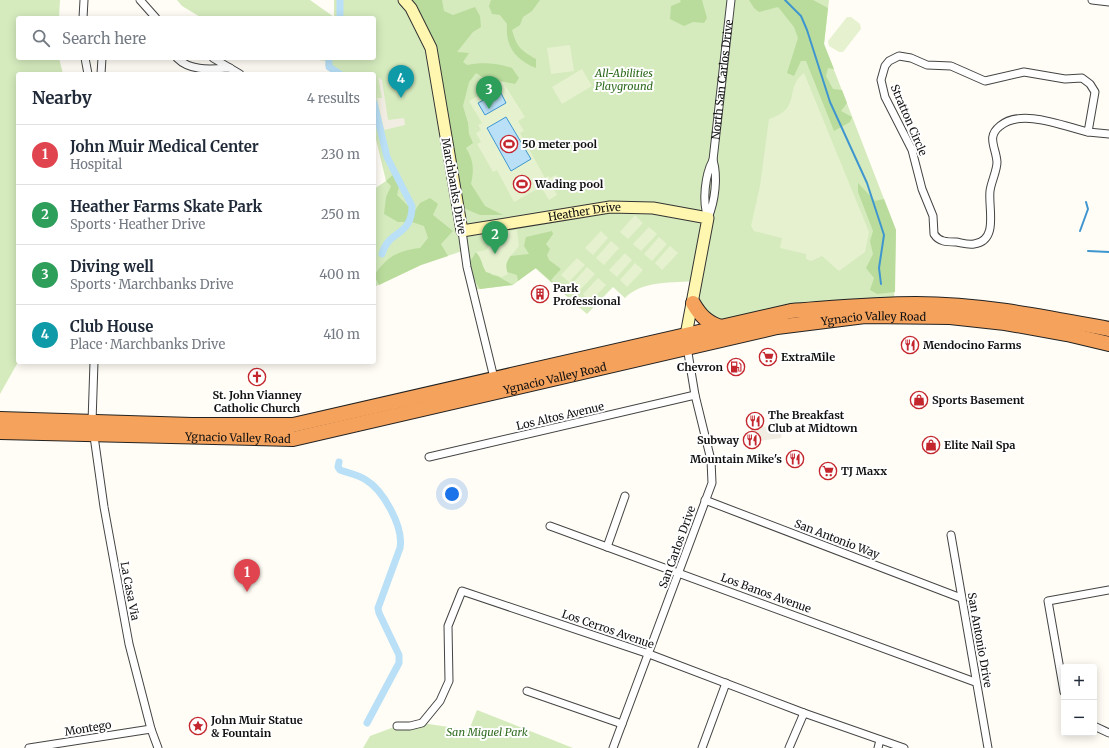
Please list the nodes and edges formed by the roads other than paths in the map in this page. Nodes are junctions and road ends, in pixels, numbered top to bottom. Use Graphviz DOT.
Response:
graph roads {
  1 [pos="84,0"];
  2 [pos="140,0"];
  3 [pos="404,0"];
  4 [pos="731,0"];
  5 [pos="1092,0"];
  6 [pos="1109,2"];
  7 [pos="83,16"];
  8 [pos="154,16"];
  9 [pos="85,60"];
  10 [pos="102,60"];
  11 [pos="179,60"];
  12 [pos="216,60"];
  13 [pos="230,68"];
  14 [pos="88,72"];
  15 [pos="101,72"];
  16 [pos="237,72"];
  17 [pos="1088,132"];
  18 [pos="1109,134"];
  19 [pos="708,218"];
  20 [pos="462,231"];
  21 [pos="692,303"];
  22 [pos="864,305"];
  23 [pos="825,321"];
  24 [pos="721,327"];
  25 [pos="1109,329"];
  26 [pos="687,341"];
  27 [pos="1109,344"];
  28 [pos="94,364"];
  29 [pos="494,378"];
  30 [pos="695,395"];
  31 [pos="0,419"];
  32 [pos="93,429"];
  33 [pos="0,432"];
  34 [pos="429,457"];
  35 [pos="625,496"];
  36 [pos="705,500"];
  37 [pos="550,526"];
  38 [pos="950,534"];
  39 [pos="607,547"];
  40 [pos="679,573"];
  41 [pos="1109,590"];
  42 [pos="961,598"];
  43 [pos="649,654"];
  44 [pos="1061,675"];
  45 [pos="975,682"];
  46 [pos="726,683"];
  47 [pos="527,691"];
  48 [pos="804,713"];
  49 [pos="622,724"];
  50 [pos="397,726"];
  51 [pos="1097,727"];
  52 [pos="150,730"];
  53 [pos="1109,733"];
  54 [pos="880,740"];
  55 [pos="29,748"];
  56 [pos="158,748"];
  57 [pos="613,748"];
  58 [pos="702,748"];
  59 [pos="789,748"];
  60 [pos="878,748"];
  61 [pos="904,748"];
  62 [pos="988,748"];
  1 -- 7 [label="street"];
  2 -- 8 [label="street"];
  3 -- 20 [label="street, Marchbanks Drive"];
  4 -- 19 [label="street, North San Carlos Drive"];
  5 -- 6 [label="street"];
  9 -- 14 [label="street"];
  10 -- 15 [label="street"];
  11 -- 13 [label="street"];
  12 -- 13 [label="street"];
  13 -- 16 [label="street"];
  17 -- 17 [label="street, Stratton Circle"];
  17 -- 18 [label="street"];
  19 -- 20 [label="street, Heather Drive"];
  19 -- 21 [label="street, North San Carlos Drive"];
  20 -- 29 [label="street, Marchbanks Drive"];
  21 -- 24 [label="highway"];
  21 -- 26 [label="street, North San Carlos Drive"];
  22 -- 23 [label="highway"];
  22 -- 24 [label="highway, Ygnacio Valley Road"];
  22 -- 25 [label="highway, Ygnacio Valley Road"];
  23 -- 26 [label="highway, Ygnacio Valley Road"];
  23 -- 27 [label="highway, Ygnacio Valley Road"];
  24 -- 26 [label="highway, Ygnacio Valley Road"];
  26 -- 29 [label="highway, Ygnacio Valley Road"];
  26 -- 30 [label="street, San Carlos Drive"];
  26 -- 32 [label="highway, Ygnacio Valley Road"];
  28 -- 32 [label="street, La Casa Via"];
  29 -- 32 [label="highway, Ygnacio Valley Road"];
  30 -- 34 [label="street, Los Altos Avenue"];
  30 -- 36 [label="street, San Carlos Drive"];
  31 -- 32 [label="highway, Ygnacio Valley Road"];
  32 -- 33 [label="highway, Ygnacio Valley Road"];
  32 -- 52 [label="street, La Casa Via"];
  35 -- 39 [label="street"];
  36 -- 40 [label="street, San Carlos Drive"];
  36 -- 42 [label="street, San Antonio Way"];
  37 -- 39 [label="street, Los Banos Avenue"];
  38 -- 42 [label="street, San Antonio Drive"];
  39 -- 40 [label="street, Los Banos Avenue"];
  40 -- 43 [label="street, San Carlos Drive"];
  40 -- 45 [label="street, Los Banos Avenue"];
  41 -- 44 [label="street"];
  42 -- 45 [label="street, San Antonio Drive"];
  43 -- 46 [label="street, Los Cerros Avenue"];
  43 -- 49 [label="street, San Carlos Drive"];
  43 -- 50 [label="street, Los Cerros Avenue"];
  45 -- 62 [label="street, San Antonio Drive"];
  46 -- 48 [label="street, Los Cerros Avenue"];
  46 -- 58 [label="street"];
  47 -- 49 [label="street"];
  48 -- 54 [label="street, Los Cerros Avenue"];
  48 -- 59 [label="street"];
  49 -- 57 [label="street, San Carlos Drive"];
  51 -- 53 [label="street"];
  52 -- 55 [label="street, Montego"];
  52 -- 56 [label="street, La Casa Via"];
  54 -- 60 [label="street"];
  54 -- 61 [label="street, Los Cerros Avenue"];
}
